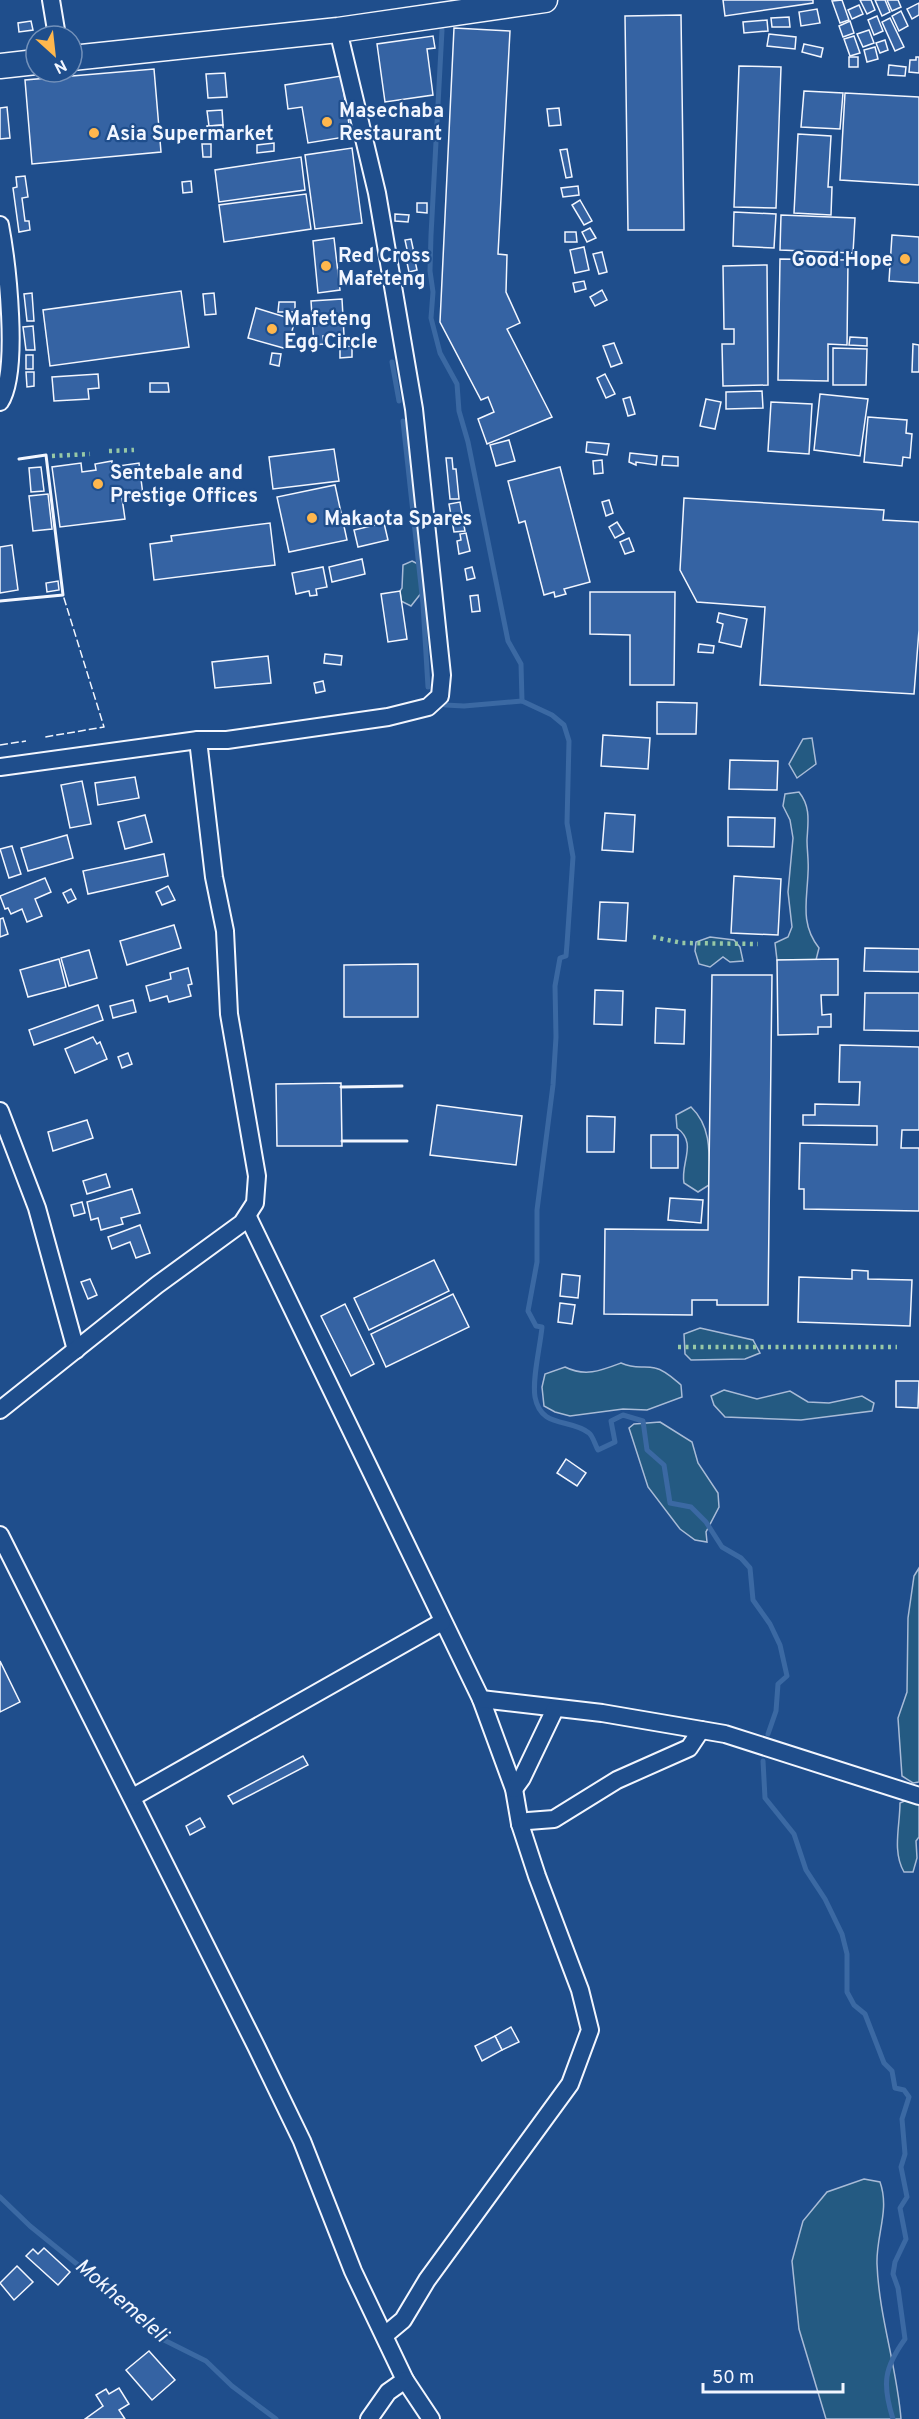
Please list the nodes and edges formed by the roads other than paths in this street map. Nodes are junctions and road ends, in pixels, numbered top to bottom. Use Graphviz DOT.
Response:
graph roads {
  1 [pos="51,0"];
  2 [pos="545,0"];
  3 [pos="55,24"];
  4 [pos="338,30"];
  5 [pos="84,57"];
  6 [pos="24,63"];
  7 [pos="0,66"];
  8 [pos="0,225"];
  9 [pos="0,402"];
  10 [pos="198,740"];
  11 [pos="0,767"];
  12 [pos="0,1111"];
  13 [pos="248,1217"];
  14 [pos="76,1350"];
  15 [pos="0,1410"];
  16 [pos="0,1535"];
  17 [pos="442,1622"];
  18 [pos="481,1699"];
  19 [pos="555,1709"];
  20 [pos="701,1730"];
  21 [pos="514,1789"];
  22 [pos="919,1796"];
  23 [pos="133,1797"];
  24 [pos="520,1824"];
  25 [pos="385,2335"];
  26 [pos="405,2379"];
  27 [pos="369,2419"];
  28 [pos="431,2419"];
  1 -- 3 [label="street"];
  2 -- 4 [label="main road"];
  4 -- 5 [label="main road"];
  4 -- 10 [label="street"];
  6 -- 7 [label="main road"];
  8 -- 9 [label="street"];
  10 -- 11 [label="street"];
  10 -- 13 [label="street"];
  12 -- 14 [label="street"];
  13 -- 14 [label="street"];
  13 -- 17 [label="street"];
  14 -- 15 [label="street"];
  16 -- 23 [label="street"];
  17 -- 18 [label="street"];
  17 -- 23 [label="street"];
  18 -- 19 [label="street"];
  18 -- 21 [label="street"];
  19 -- 20 [label="street"];
  19 -- 21 [label="street"];
  20 -- 22 [label="street"];
  20 -- 24 [label="street"];
  21 -- 24 [label="street"];
  23 -- 25 [label="street"];
  24 -- 25 [label="street"];
  25 -- 26 [label="street"];
  26 -- 27 [label="street"];
  26 -- 28 [label="street"];
}
